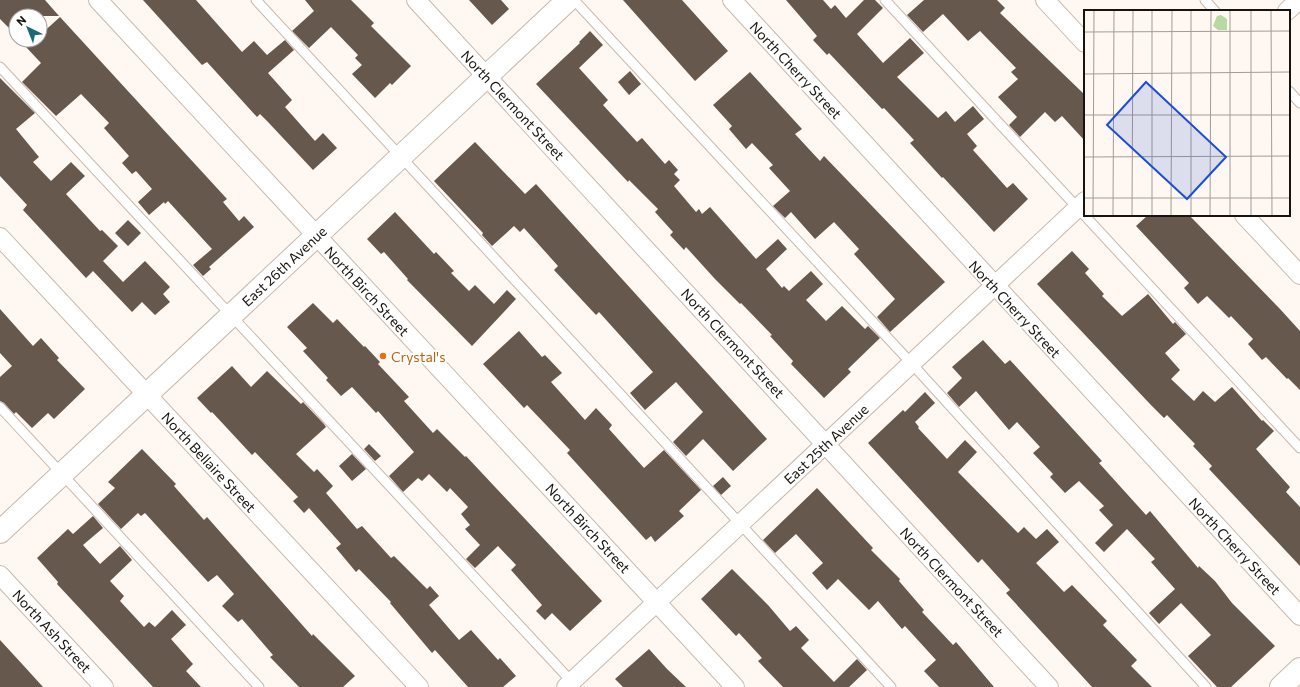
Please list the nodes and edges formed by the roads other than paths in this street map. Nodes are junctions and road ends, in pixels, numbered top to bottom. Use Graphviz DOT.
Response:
graph roads {
  1 [pos="98,0"];
  2 [pos="256,0"];
  3 [pos="416,0"];
  4 [pos="568,0"];
  5 [pos="574,0"];
  6 [pos="732,0"];
  7 [pos="885,0"];
  8 [pos="1045,0"];
  9 [pos="1205,0"];
  10 [pos="1299,0"];
  11 [pos="1214,10"];
  12 [pos="1288,10"];
  13 [pos="1084,42"];
  14 [pos="0,67"];
  15 [pos="487,76"];
  16 [pos="1290,92"];
  17 [pos="1300,103"];
  18 [pos="402,156"];
  19 [pos="1081,204"];
  20 [pos="1092,216"];
  21 [pos="1245,216"];
  22 [pos="316,236"];
  23 [pos="0,237"];
  24 [pos="1300,275"];
  25 [pos="995,286"];
  26 [pos="231,316"];
  27 [pos="912,364"];
  28 [pos="146,395"];
  29 [pos="0,408"];
  30 [pos="825,444"];
  31 [pos="1300,448"];
  32 [pos="62,474"];
  33 [pos="741,522"];
  34 [pos="0,532"];
  35 [pos="0,575"];
  36 [pos="657,602"];
  37 [pos="1300,616"];
  38 [pos="1300,669"];
  39 [pos="572,685"];
  40 [pos="104,687"];
  41 [pos="259,687"];
  42 [pos="419,687"];
  43 [pos="735,687"];
  44 [pos="891,687"];
  45 [pos="1048,687"];
  46 [pos="1206,687"];
  47 [pos="1281,687"];
  1 -- 22 [label="street, North Birch Street"];
  2 -- 18 [label="lane"];
  3 -- 15 [label="street, North Clermont Street"];
  4 -- 15 [label="street, East 26th Avenue"];
  5 -- 27 [label="lane"];
  6 -- 25 [label="street, North Cherry Street"];
  7 -- 19 [label="lane"];
  8 -- 13 [label="street"];
  9 -- 11 [label="lane"];
  10 -- 12 [label="street"];
  14 -- 26 [label="lane"];
  15 -- 18 [label="street, East 26th Avenue"];
  15 -- 30 [label="street, North Clermont Street"];
  16 -- 17 [label="lane"];
  18 -- 22 [label="street, East 26th Avenue"];
  18 -- 33 [label="lane"];
  19 -- 25 [label="street, East 25th Avenue"];
  20 -- 31 [label="lane"];
  21 -- 24 [label="street"];
  22 -- 26 [label="street, East 26th Avenue"];
  22 -- 36 [label="street, North Birch Street"];
  23 -- 28 [label="street, North Bellaire Street"];
  25 -- 27 [label="street, East 25th Avenue"];
  25 -- 37 [label="street, North Cherry Street"];
  26 -- 28 [label="street, East 26th Avenue"];
  26 -- 39 [label="lane"];
  27 -- 30 [label="street, East 25th Avenue"];
  27 -- 46 [label="lane"];
  28 -- 32 [label="street, East 26th Avenue"];
  28 -- 42 [label="street, North Bellaire Street"];
  29 -- 32 [label="lane"];
  30 -- 33 [label="street, East 25th Avenue"];
  30 -- 45 [label="street, North Clermont Street"];
  32 -- 34 [label="street, East 26th Avenue"];
  32 -- 41 [label="lane"];
  33 -- 36 [label="street, East 25th Avenue"];
  33 -- 44 [label="lane"];
  35 -- 40 [label="street, North Ash Street"];
  36 -- 39 [label="street, East 25th Avenue"];
  36 -- 43 [label="street, North Birch Street"];
  38 -- 47 [label="street"];
}
